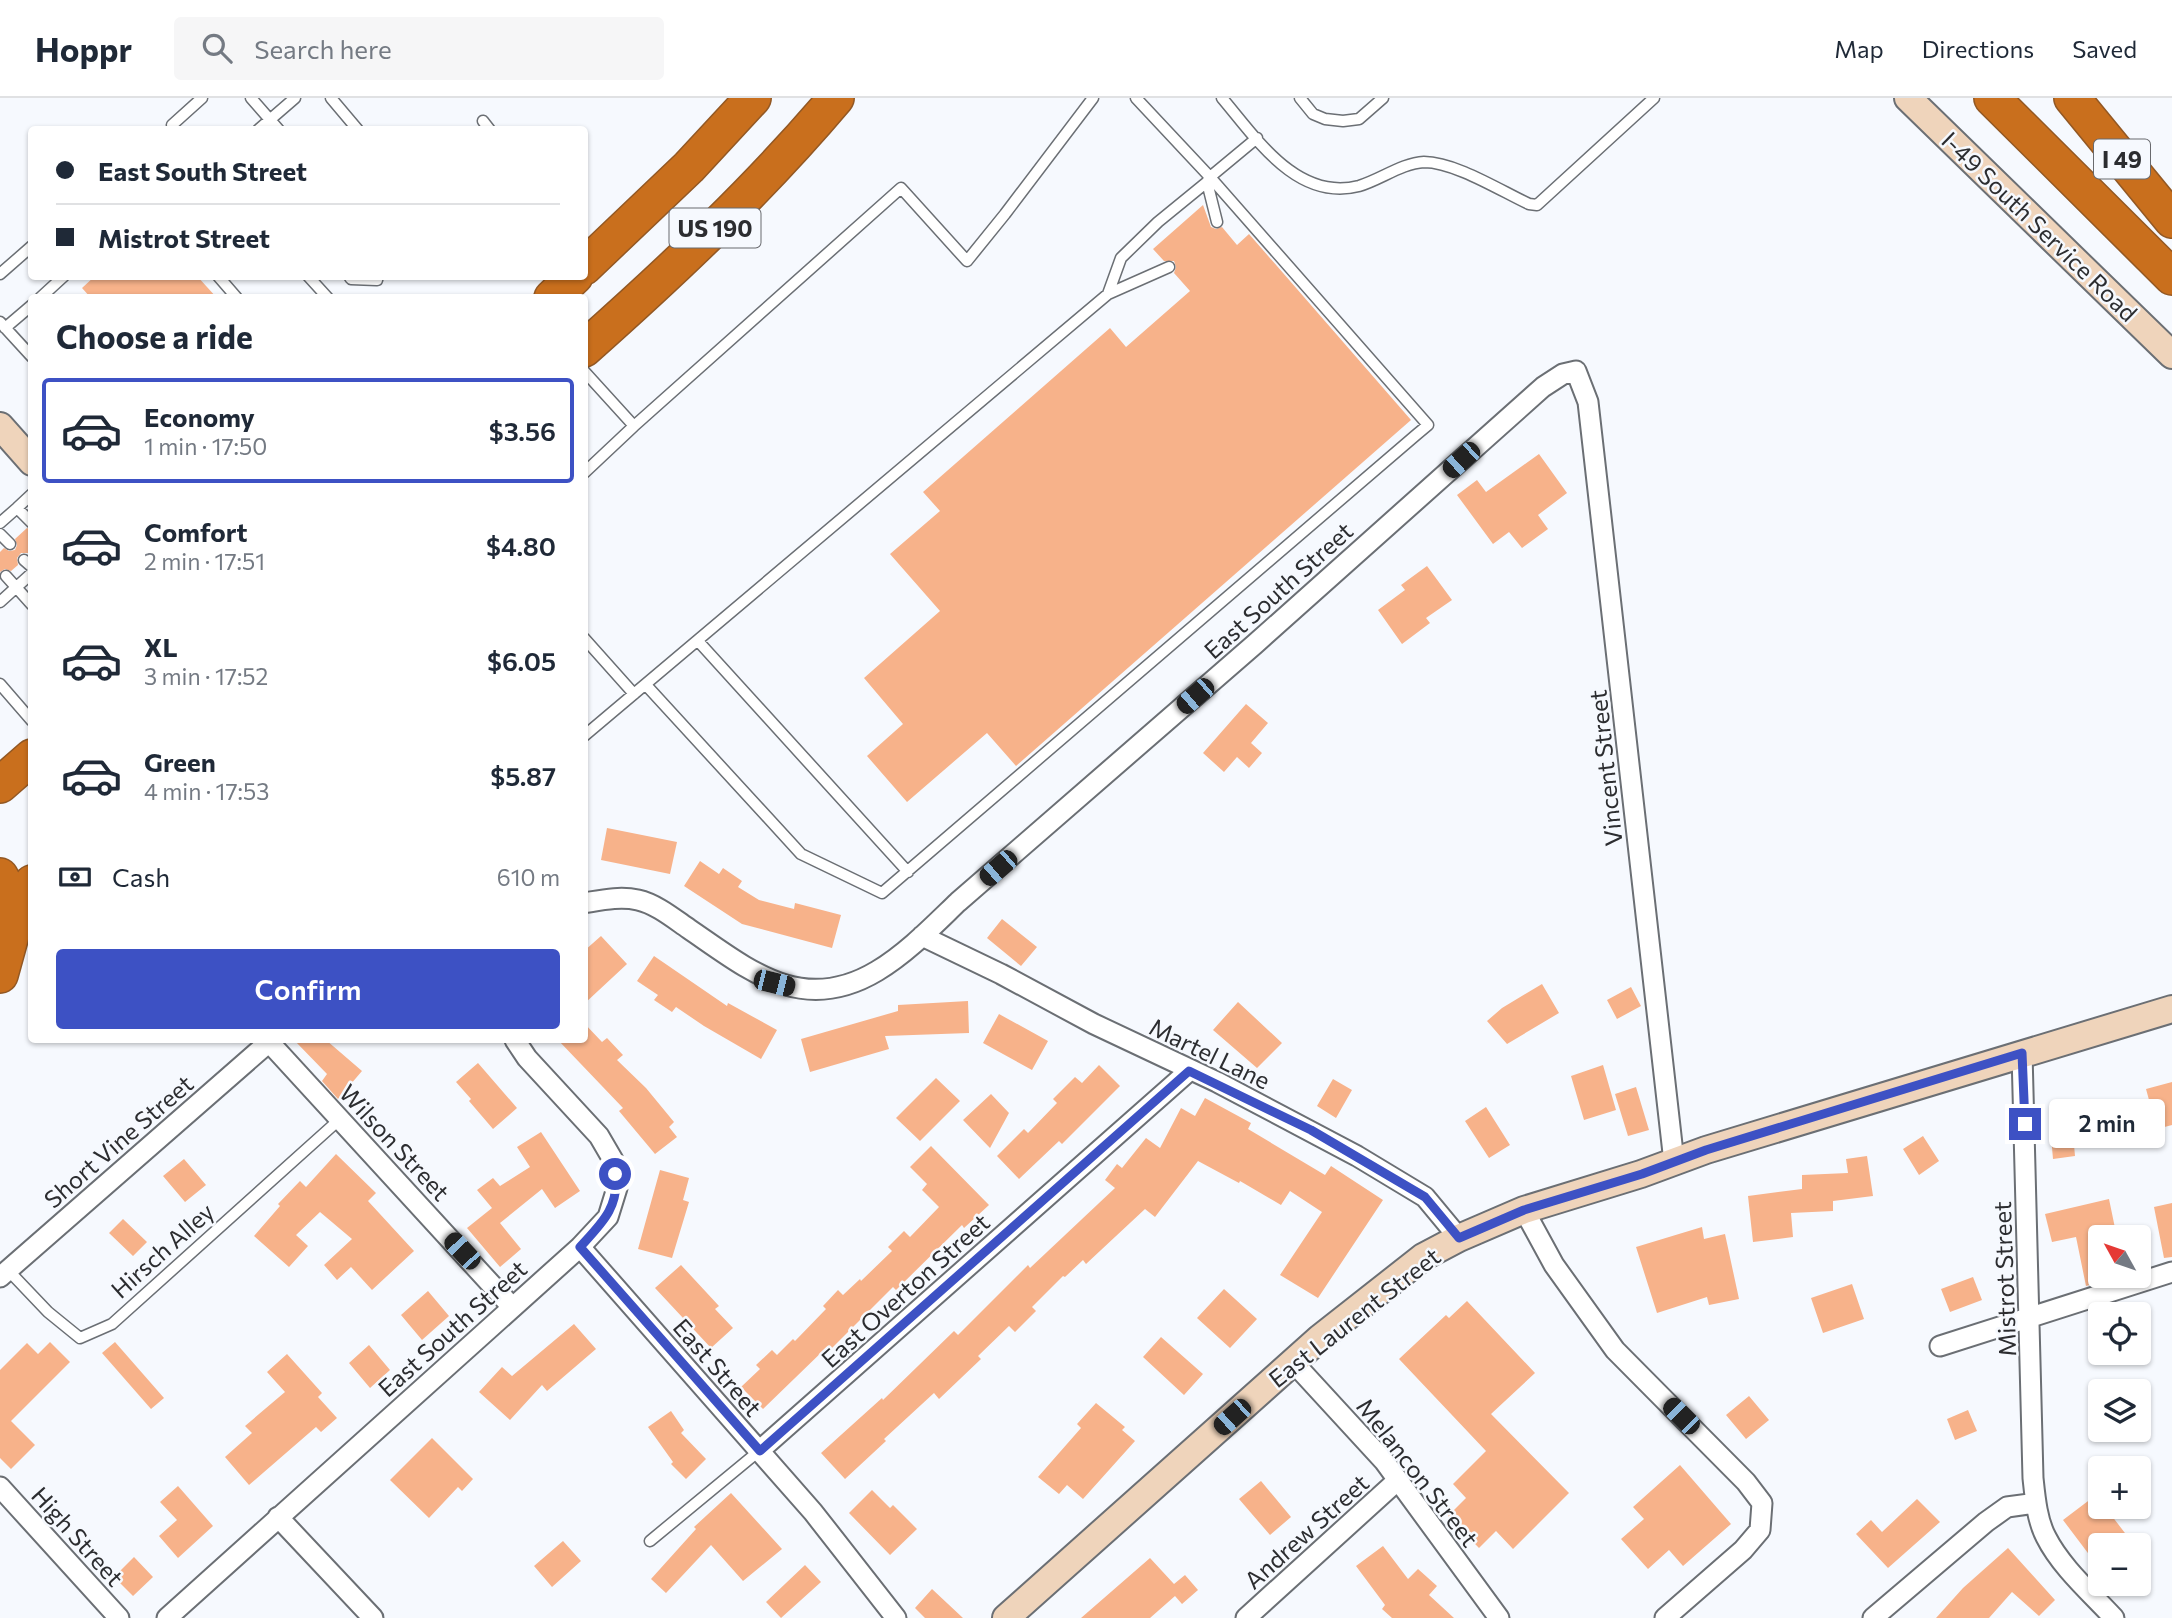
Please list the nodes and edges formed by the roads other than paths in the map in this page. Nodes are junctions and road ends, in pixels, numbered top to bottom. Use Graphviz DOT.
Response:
graph roads {
  1 [pos="202,98"];
  2 [pos="251,98"];
  3 [pos="295,98"];
  4 [pos="331,98"];
  5 [pos="753,98"];
  6 [pos="836,98"];
  7 [pos="1093,98"];
  8 [pos="1136,98"];
  9 [pos="1223,98"];
  10 [pos="1300,98"];
  11 [pos="1383,98"];
  12 [pos="1654,98"];
  13 [pos="1908,98"];
  14 [pos="1992,98"];
  15 [pos="2072,98"];
  16 [pos="270,120"];
  17 [pos="483,121"];
  18 [pos="173,126"];
  19 [pos="263,126"];
  20 [pos="275,126"];
  21 [pos="355,126"];
  22 [pos="487,126"];
  23 [pos="1257,138"];
  24 [pos="1209,179"];
  25 [pos="2172,220"];
  26 [pos="1217,222"];
  27 [pos="28,250"];
  28 [pos="588,264"];
  29 [pos="1169,267"];
  30 [pos="0,274"];
  31 [pos="2172,276"];
  32 [pos="60,280"];
  33 [pos="221,280"];
  34 [pos="312,280"];
  35 [pos="571,280"];
  36 [pos="44,294"];
  37 [pos="234,294"];
  38 [pos="325,294"];
  39 [pos="556,294"];
  40 [pos="1108,294"];
  41 [pos="28,308"];
  42 [pos="2,325"];
  43 [pos="588,345"];
  44 [pos="28,353"];
  45 [pos="2172,355"];
  46 [pos="1576,371"];
  47 [pos="588,375"];
  48 [pos="0,426"];
  49 [pos="634,426"];
  50 [pos="28,458"];
  51 [pos="588,469"];
  52 [pos="28,498"];
  53 [pos="17,509"];
  54 [pos="2,517"];
  55 [pos="28,519"];
  56 [pos="0,534"];
  57 [pos="10,544"];
  58 [pos="6,576"];
  59 [pos="28,576"];
  60 [pos="16,587"];
  61 [pos="28,600"];
  62 [pos="0,602"];
  63 [pos="698,641"];
  64 [pos="588,642"];
  65 [pos="0,684"];
  66 [pos="646,685"];
  67 [pos="634,694"];
  68 [pos="28,716"];
  69 [pos="588,733"];
  70 [pos="28,760"];
  71 [pos="0,785"];
  72 [pos="908,872"];
  73 [pos="0,876"];
  74 [pos="28,892"];
  75 [pos="588,902"];
  76 [pos="13,928"];
  77 [pos="922,936"];
  78 [pos="0,975"];
  79 [pos="2172,1009"];
  80 [pos="268,1043"];
  81 [pos="270,1043"];
  82 [pos="517,1043"];
  83 [pos="2022,1053"];
  84 [pos="1189,1071"];
  85 [pos="341,1119"];
  86 [pos="1674,1162"];
  87 [pos="1524,1210"];
  88 [pos="1459,1238"];
  89 [pos="580,1247"];
  90 [pos="2172,1272"];
  91 [pos="4,1274"];
  92 [pos="512,1307"];
  93 [pos="2030,1317"];
  94 [pos="1940,1346"];
  95 [pos="1293,1362"];
  96 [pos="760,1451"];
  97 [pos="1398,1480"];
  98 [pos="0,1487"];
  99 [pos="2036,1503"];
  100 [pos="278,1517"];
  101 [pos="650,1541"];
  102 [pos="119,1618"];
  103 [pos="167,1618"];
  104 [pos="373,1618"];
  105 [pos="897,1618"];
  106 [pos="1006,1618"];
  107 [pos="1246,1618"];
  108 [pos="1499,1618"];
  109 [pos="1665,1618"];
  110 [pos="1873,1618"];
  111 [pos="2114,1618"];
  1 -- 18 [label="lane"];
  2 -- 16 [label="lane"];
  3 -- 16 [label="lane"];
  4 -- 21 [label="lane"];
  5 -- 28 [label="highway, US 190"];
  6 -- 43 [label="highway, US 190"];
  7 -- 49 [label="lane"];
  8 -- 24 [label="lane"];
  9 -- 23 [label="lane"];
  10 -- 11 [label="lane"];
  12 -- 23 [label="lane"];
  13 -- 45 [label="street, I-49 South Service Road"];
  14 -- 31 [label="highway"];
  15 -- 25 [label="highway, I 49"];
  16 -- 19 [label="lane"];
  16 -- 20 [label="lane"];
  17 -- 22 [label="lane"];
  23 -- 24 [label="lane"];
  24 -- 26 [label="lane"];
  24 -- 40 [label="lane"];
  24 -- 72 [label="lane"];
  27 -- 30 [label="lane"];
  29 -- 40 [label="lane"];
  32 -- 36 [label="lane"];
  33 -- 37 [label="lane"];
  34 -- 38 [label="lane"];
  35 -- 39 [label="highway"];
  40 -- 63 [label="lane"];
  41 -- 42 [label="lane"];
  42 -- 44 [label="lane"];
  46 -- 77 [label="street, East South Street"];
  46 -- 86 [label="street, Vincent Street"];
  47 -- 49 [label="lane"];
  48 -- 50 [label="street"];
  49 -- 51 [label="lane"];
  52 -- 53 [label="lane"];
  53 -- 54 [label="lane"];
  53 -- 55 [label="lane"];
  56 -- 57 [label="lane"];
  58 -- 60 [label="lane"];
  59 -- 60 [label="lane"];
  60 -- 61 [label="lane"];
  60 -- 62 [label="lane"];
  63 -- 66 [label="lane"];
  63 -- 72 [label="lane"];
  64 -- 67 [label="lane"];
  65 -- 68 [label="lane"];
  66 -- 67 [label="lane"];
  66 -- 72 [label="lane"];
  67 -- 69 [label="lane"];
  70 -- 71 [label="highway"];
  73 -- 76 [label="highway"];
  74 -- 76 [label="highway"];
  75 -- 77 [label="street, East South Street"];
  76 -- 78 [label="highway"];
  77 -- 84 [label="street, Martel Lane"];
  79 -- 83 [label="street, East Laurent Street"];
  80 -- 91 [label="street, Short Vine Street"];
  81 -- 85 [label="street, Wilson Street"];
  82 -- 89 [label="street, East South Street"];
  83 -- 86 [label="street, East Laurent Street"];
  83 -- 93 [label="street, Mistrot Street"];
  84 -- 88 [label="street, Martel Lane"];
  84 -- 96 [label="street, East Overton Street"];
  85 -- 91 [label="lane, Hirsch Alley"];
  85 -- 92 [label="street, Wilson Street"];
  86 -- 87 [label="street, East Laurent Street"];
  87 -- 88 [label="street, East Laurent Street"];
  87 -- 109 [label="street"];
  88 -- 95 [label="street, East Laurent Street"];
  89 -- 92 [label="street, East South Street"];
  89 -- 96 [label="street, East Street"];
  90 -- 93 [label="street"];
  92 -- 100 [label="street, East South Street"];
  93 -- 94 [label="street"];
  93 -- 99 [label="street, Mistrot Street"];
  95 -- 97 [label="street, Melancon Street"];
  95 -- 106 [label="street, East Laurent Street"];
  96 -- 101 [label="lane, East Overton Street"];
  96 -- 105 [label="street, East Street"];
  97 -- 107 [label="street, Andrew Street"];
  97 -- 108 [label="street, Melancon Street"];
  98 -- 102 [label="street, High Street"];
  99 -- 110 [label="street"];
  99 -- 111 [label="street, Mistrot Street"];
  100 -- 103 [label="street, East South Street"];
  100 -- 104 [label="street"];
}
